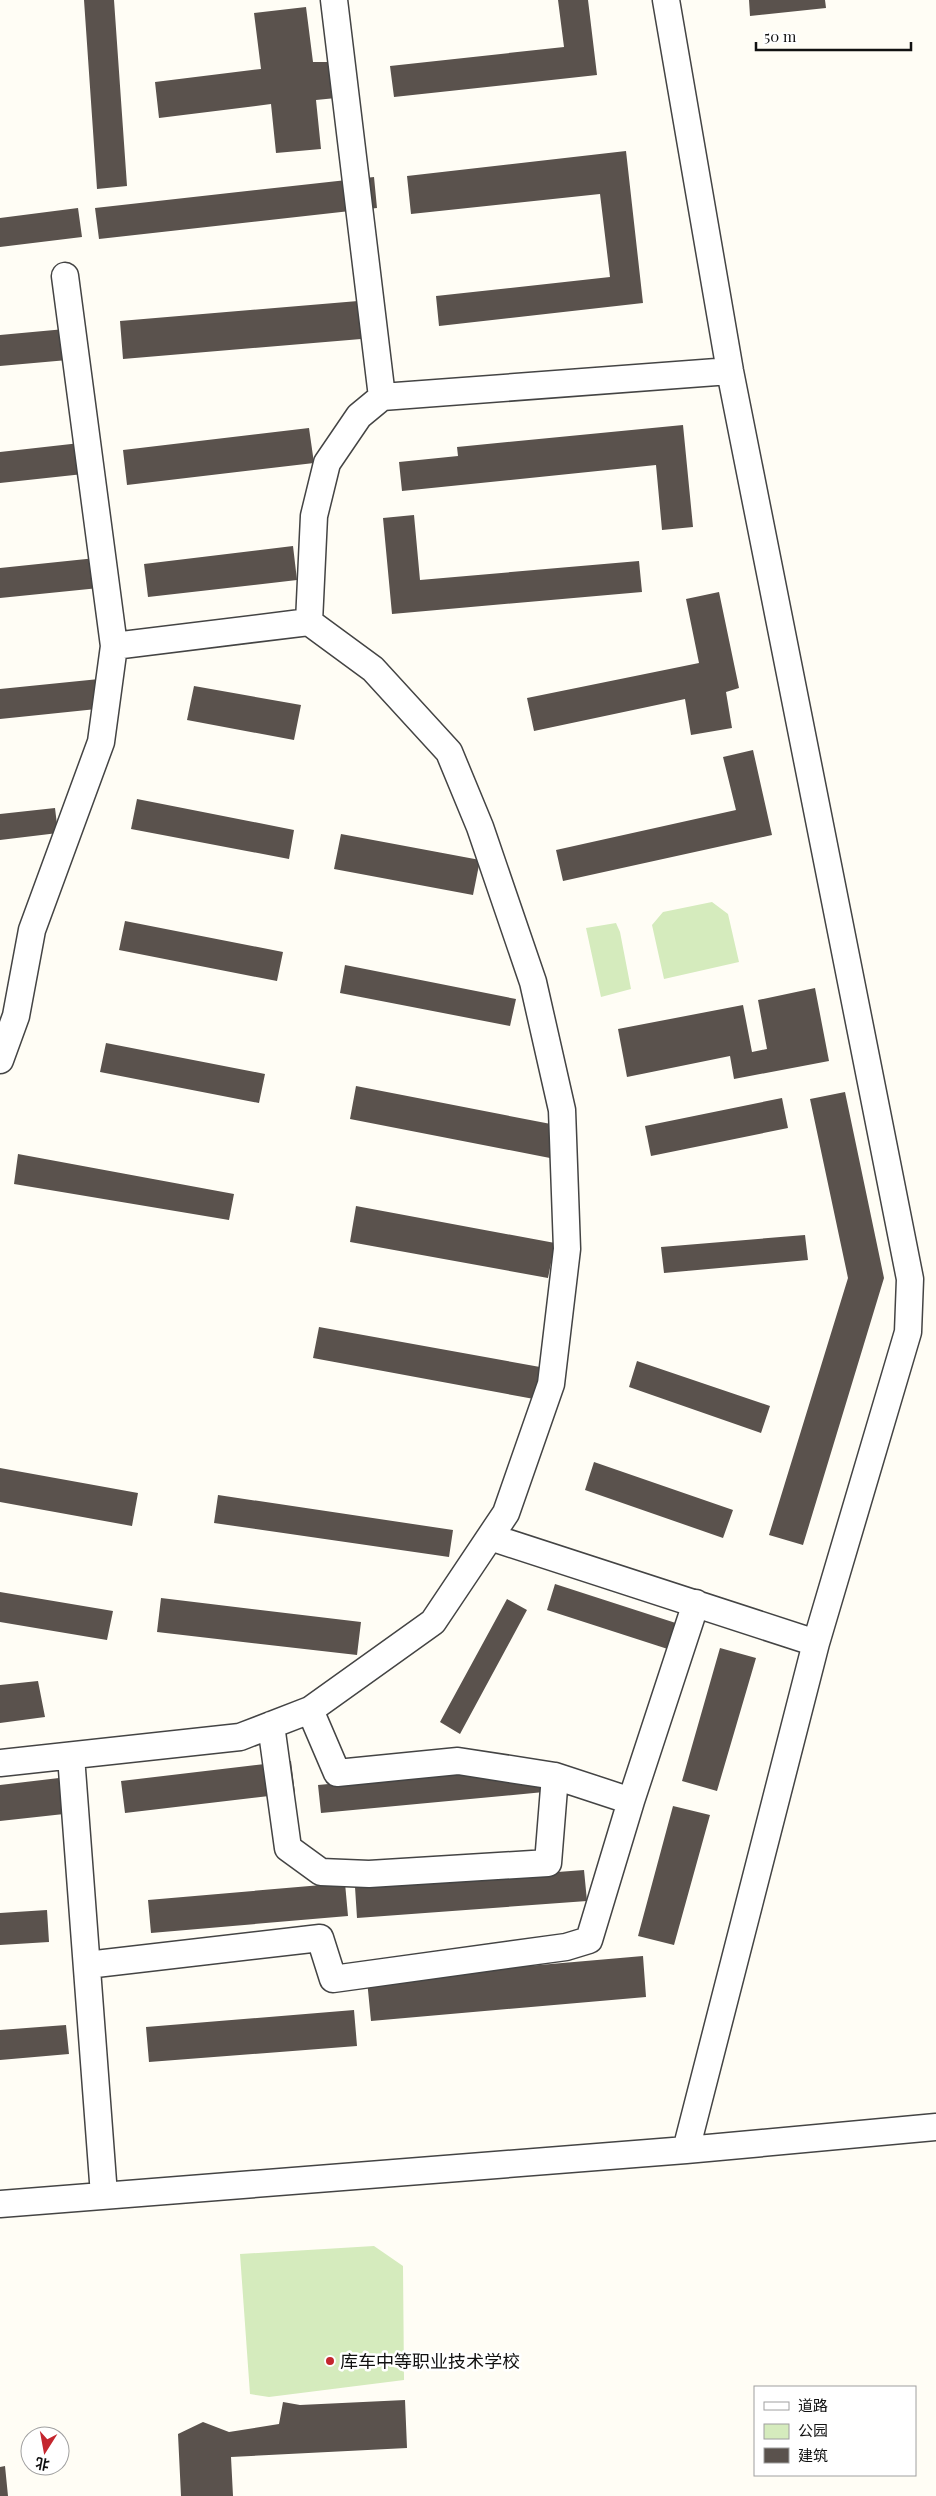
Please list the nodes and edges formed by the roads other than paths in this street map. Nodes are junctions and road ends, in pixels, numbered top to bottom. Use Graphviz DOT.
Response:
graph roads {
  1 [pos="334,0"];
  2 [pos="666,0"];
  3 [pos="65,276"];
  4 [pos="730,371"];
  5 [pos="382,397"];
  6 [pos="309,622"];
  7 [pos="114,646"];
  8 [pos="0,1060"];
  9 [pos="490,1537"];
  10 [pos="696,1604"];
  11 [pos="816,1643"];
  12 [pos="310,1710"];
  13 [pos="271,1725"];
  14 [pos="71,1756"];
  15 [pos="0,1763"];
  16 [pos="555,1776"];
  17 [pos="631,1801"];
  18 [pos="87,1965"];
  19 [pos="936,2127"];
  20 [pos="686,2150"];
  21 [pos="104,2195"];
  22 [pos="0,2204"];
  1 -- 5 [label="street"];
  2 -- 4 [label="street"];
  3 -- 7 [label="street"];
  4 -- 5 [label="street"];
  4 -- 11 [label="street"];
  5 -- 6 [label="street"];
  6 -- 7 [label="street"];
  6 -- 9 [label="street"];
  7 -- 8 [label="street"];
  9 -- 10 [label="street"];
  9 -- 12 [label="street"];
  10 -- 11 [label="street"];
  10 -- 17 [label="street"];
  11 -- 20 [label="street"];
  12 -- 13 [label="street"];
  12 -- 16 [label="street"];
  13 -- 14 [label="street"];
  13 -- 16 [label="street"];
  14 -- 15 [label="street"];
  14 -- 18 [label="street"];
  16 -- 17 [label="street"];
  17 -- 18 [label="street"];
  18 -- 21 [label="street"];
  19 -- 20 [label="street"];
  20 -- 21 [label="street"];
  21 -- 22 [label="street"];
}
